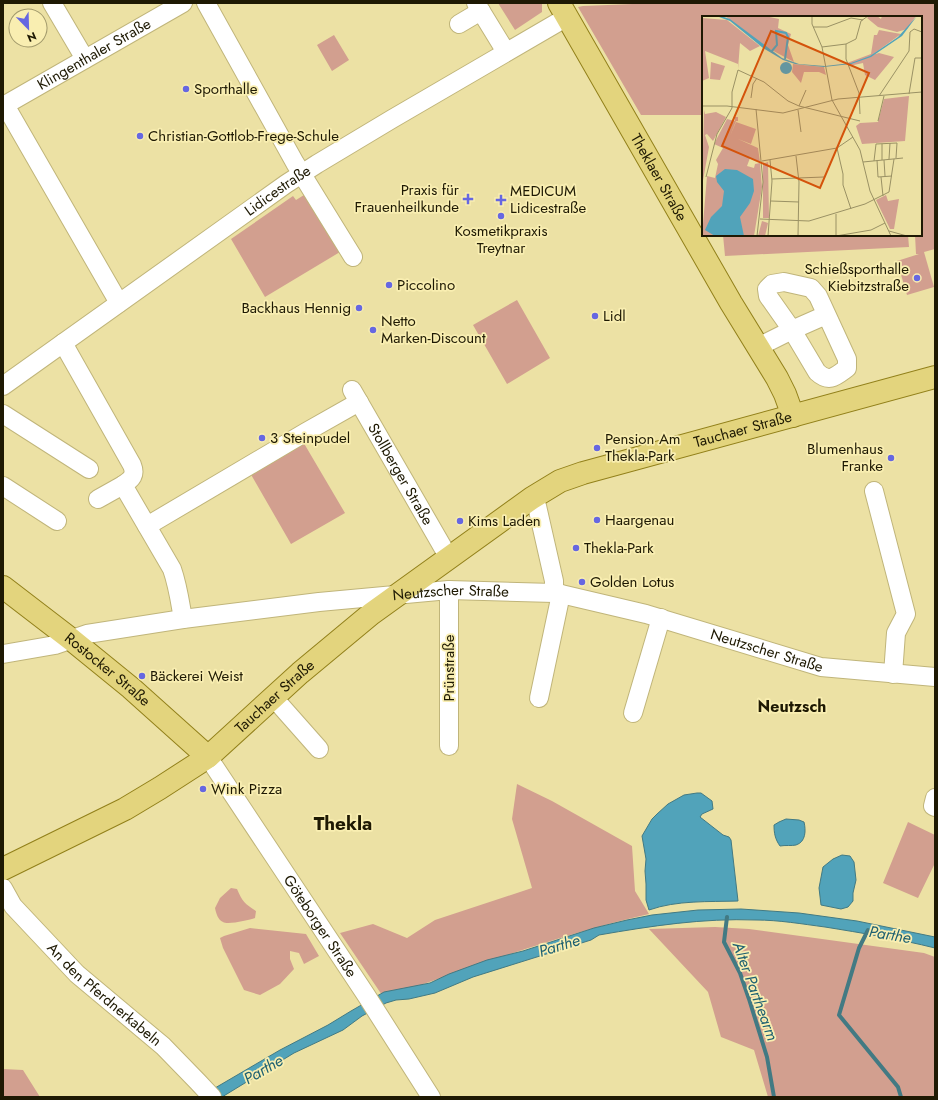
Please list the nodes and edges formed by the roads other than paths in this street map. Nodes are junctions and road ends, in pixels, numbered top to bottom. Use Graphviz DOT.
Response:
graph roads {
  1 [pos="52,3"];
  2 [pos="184,3"];
  3 [pos="206,3"];
  4 [pos="478,7"];
  5 [pos="563,10"];
  6 [pos="459,24"];
  7 [pos="506,52"];
  8 [pos="85,59"];
  9 [pos="302,174"];
  10 [pos="353,256"];
  11 [pos="119,303"];
  12 [pos="826,315"];
  13 [pos="792,330"];
  14 [pos="63,343"];
  15 [pos="758,347"];
  16 [pos="935,377"];
  17 [pos="3,386"];
  18 [pos="3,414"];
  19 [pos="793,416"];
  20 [pos="89,470"];
  21 [pos="123,485"];
  22 [pos="3,486"];
  23 [pos="874,491"];
  24 [pos="532,498"];
  25 [pos="98,499"];
  26 [pos="57,520"];
  27 [pos="147,526"];
  28 [pos="449,558"];
  29 [pos="3,587"];
  30 [pos="449,590"];
  31 [pos="398,594"];
  32 [pos="557,594"];
  33 [pos="661,618"];
  34 [pos="183,619"];
  35 [pos="72,640"];
  36 [pos="3,654"];
  37 [pos="893,674"];
  38 [pos="935,678"];
  39 [pos="274,697"];
  40 [pos="539,698"];
  41 [pos="633,713"];
  42 [pos="449,746"];
  43 [pos="318,749"];
  44 [pos="208,757"];
  45 [pos="935,798"];
  46 [pos="935,807"];
  47 [pos="3,869"];
  48 [pos="3,888"];
  49 [pos="212,1097"];
  50 [pos="431,1097"];
  1 -- 8 [label="street"];
  2 -- 8 [label="street, Klingenthaler Straße"];
  3 -- 9 [label="street"];
  4 -- 6 [label="street"];
  4 -- 7 [label="street"];
  5 -- 7 [label="street, Lidicestraße"];
  5 -- 15 [label="main road, Theklaer Straße"];
  7 -- 9 [label="street, Lidicestraße"];
  8 -- 11 [label="street, Klingenthaler Straße"];
  9 -- 10 [label="street"];
  9 -- 11 [label="street, Lidicestraße"];
  11 -- 14 [label="street, Lidicestraße"];
  12 -- 13 [label="street"];
  12 -- 13 [label="street"];
  12 -- 13 [label="street"];
  13 -- 15 [label="street"];
  14 -- 17 [label="street, Lidicestraße"];
  14 -- 21 [label="street"];
  15 -- 19 [label="main road, Theklaer Straße"];
  16 -- 19 [label="main road, Tauchaer Straße"];
  18 -- 20 [label="street"];
  19 -- 24 [label="main road, Tauchaer Straße"];
  21 -- 25 [label="street"];
  21 -- 27 [label="street"];
  22 -- 26 [label="street"];
  23 -- 37 [label="street"];
  24 -- 28 [label="main road, Tauchaer Straße"];
  24 -- 32 [label="street"];
  27 -- 28 [label="street, Stollberger Straße"];
  27 -- 34 [label="street"];
  28 -- 31 [label="main road, Tauchaer Straße"];
  29 -- 35 [label="main road, Rostocker Straße"];
  30 -- 31 [label="street, Neutzscher Straße"];
  30 -- 32 [label="street, Neutzscher Straße"];
  30 -- 42 [label="street, Prünstraße"];
  31 -- 34 [label="street, Neutzscher Straße"];
  31 -- 39 [label="main road, Tauchaer Straße"];
  32 -- 33 [label="street, Neutzscher Straße"];
  32 -- 40 [label="street"];
  33 -- 37 [label="street, Neutzscher Straße"];
  33 -- 41 [label="street"];
  34 -- 35 [label="street, Neutzscher Straße"];
  35 -- 36 [label="street, Neutzscher Straße"];
  35 -- 44 [label="main road, Rostocker Straße"];
  37 -- 38 [label="street, Neutzscher Straße"];
  39 -- 43 [label="street"];
  39 -- 44 [label="main road, Tauchaer Straße"];
  44 -- 47 [label="main road, Tauchaer Straße"];
  44 -- 50 [label="street, Göteborger Straße"];
  45 -- 46 [label="street"];
  48 -- 49 [label="street, An den Pferdnerkabeln"];
}
